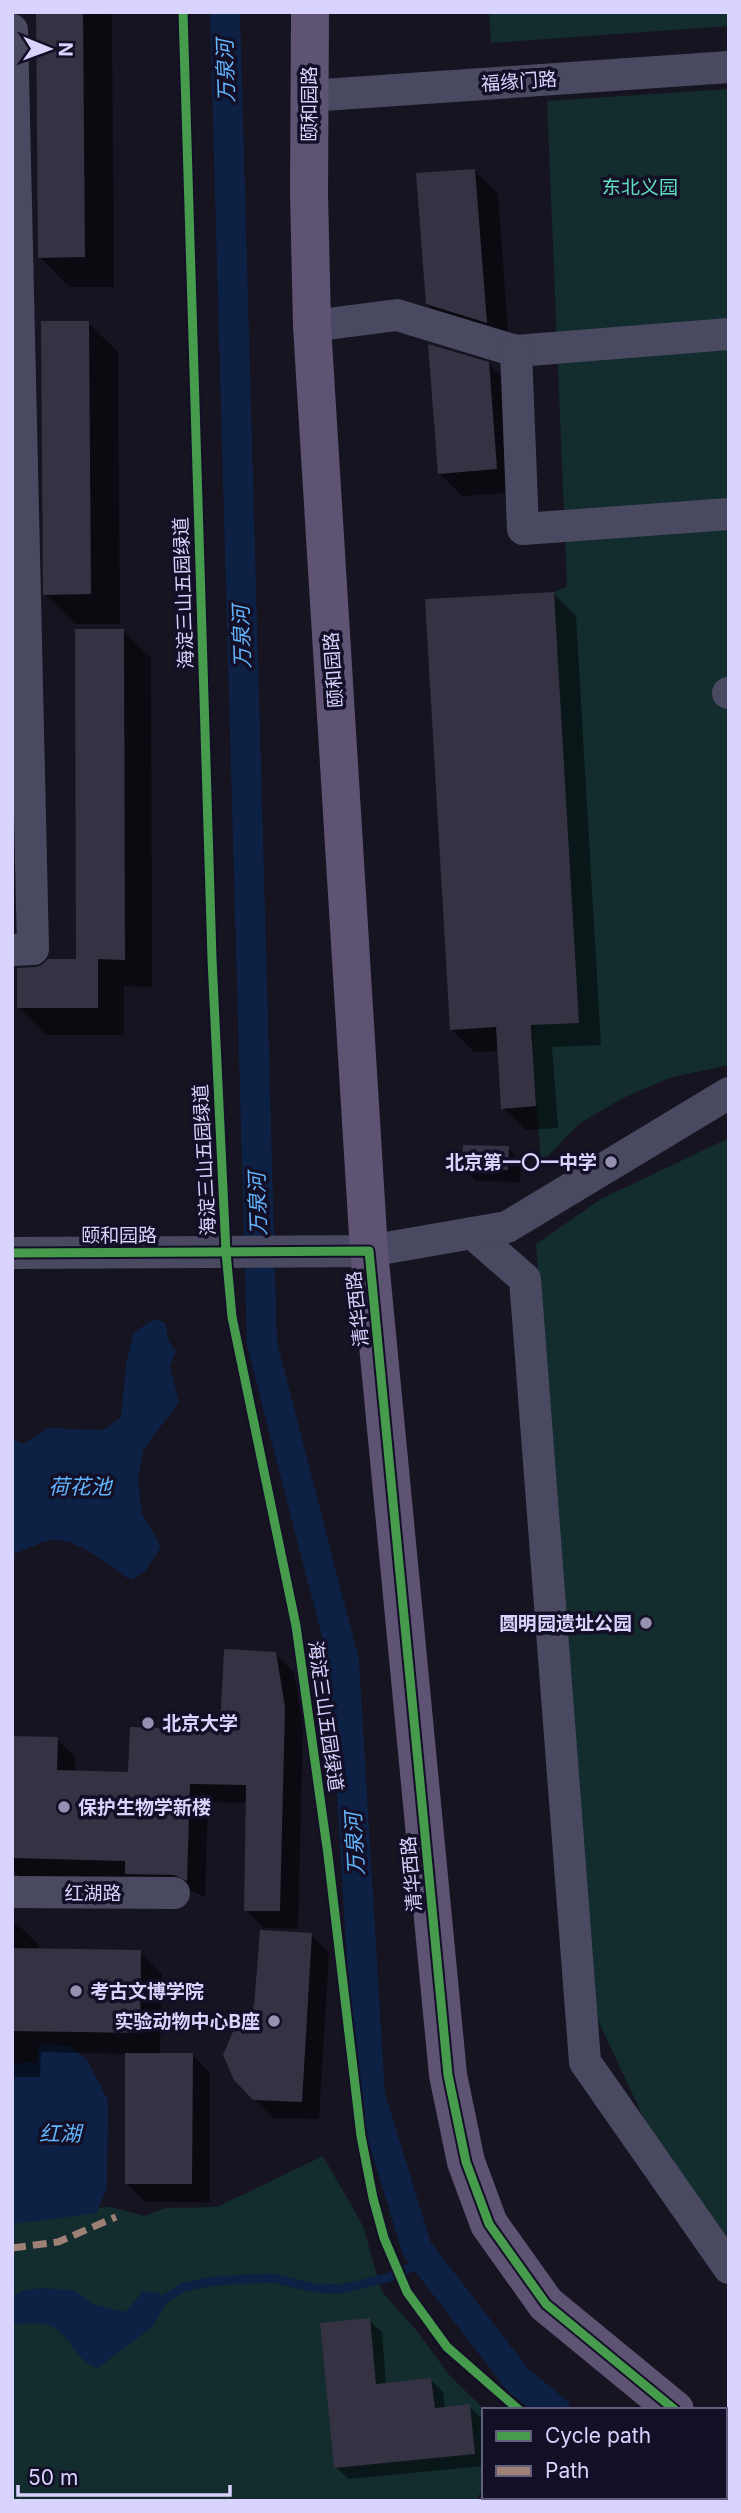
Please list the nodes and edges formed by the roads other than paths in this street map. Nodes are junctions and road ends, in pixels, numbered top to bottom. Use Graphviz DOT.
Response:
graph roads {
  1 [pos="310,12"];
  2 [pos="12,30"];
  3 [pos="729,67"];
  4 [pos="309,96"];
  5 [pos="15,275"];
  6 [pos="312,326"];
  7 [pos="729,334"];
  8 [pos="516,351"];
  9 [pos="729,514"];
  10 [pos="12,950"];
  11 [pos="729,1093"];
  12 [pos="471,1233"];
  13 [pos="369,1251"];
  14 [pos="12,1253"];
  15 [pos="12,1892"];
  16 [pos="174,1893"];
  17 [pos="729,2268"];
  18 [pos="673,2408"];
  1 -- 4 [label="main road, 颐和园路"];
  2 -- 5 [label="street"];
  3 -- 4 [label="street, 福缘门路"];
  4 -- 6 [label="main road, 颐和园路"];
  5 -- 10 [label="street"];
  6 -- 8 [label="street"];
  6 -- 13 [label="main road, 颐和园路"];
  7 -- 8 [label="street"];
  8 -- 9 [label="street"];
  11 -- 12 [label="street"];
  12 -- 13 [label="street"];
  12 -- 17 [label="street"];
  13 -- 14 [label="street, 颐和园路"];
  13 -- 18 [label="main road, 清华西路"];
  15 -- 16 [label="street, 红湖路"];
}
